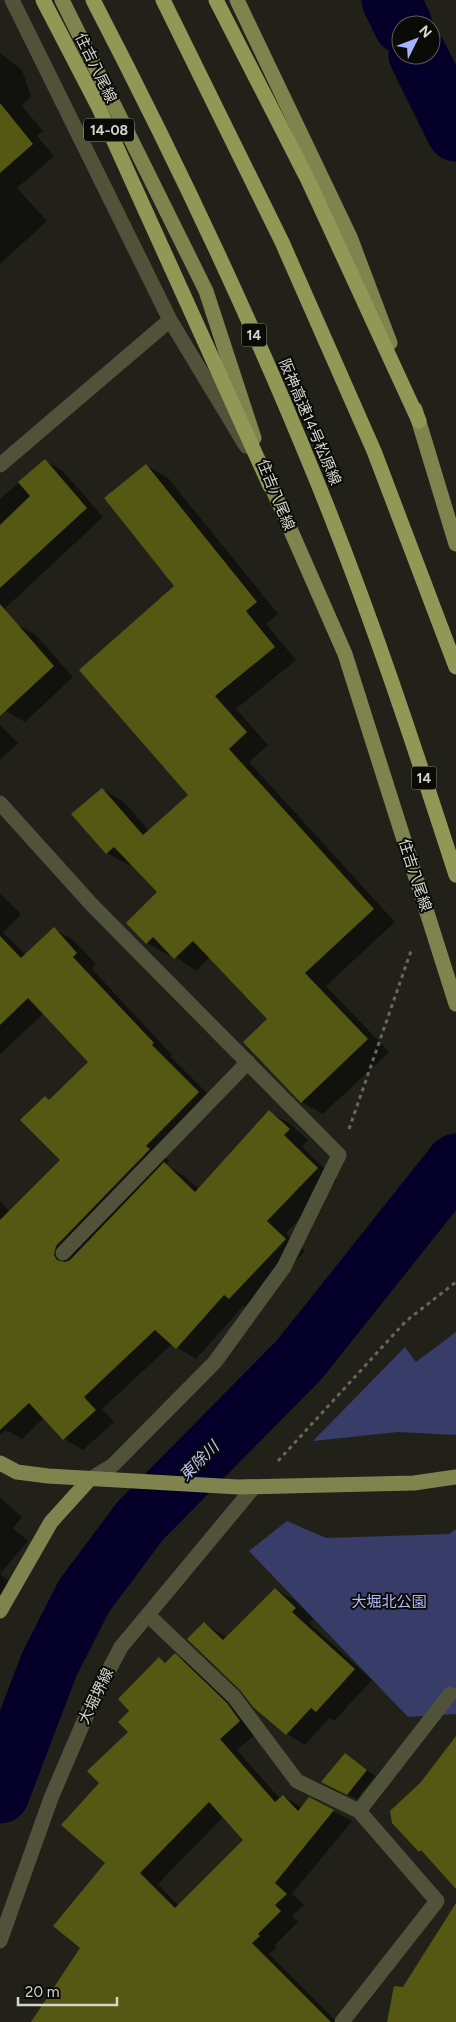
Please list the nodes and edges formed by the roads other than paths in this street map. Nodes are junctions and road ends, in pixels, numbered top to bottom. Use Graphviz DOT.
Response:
graph roads {
  1 [pos="12,0"];
  2 [pos="43,0"];
  3 [pos="62,0"];
  4 [pos="93,0"];
  5 [pos="163,0"];
  6 [pos="216,0"];
  7 [pos="238,0"];
  8 [pos="170,320"];
  9 [pos="419,421"];
  10 [pos="0,465"];
  11 [pos="270,486"];
  12 [pos="456,544"];
  13 [pos="456,667"];
  14 [pos="0,803"];
  15 [pos="456,875"];
  16 [pos="456,1004"];
  17 [pos="248,1062"];
  18 [pos="63,1253"];
  19 [pos="0,1463"];
  20 [pos="456,1477"];
  21 [pos="89,1480"];
  22 [pos="254,1487"];
  23 [pos="0,1610"];
  24 [pos="148,1615"];
  25 [pos="450,1694"];
  26 [pos="359,1811"];
  27 [pos="0,1941"];
  28 [pos="342,2022"];
  1 -- 8 [label="street"];
  2 -- 11 [label="highway, 14-08"];
  3 -- 11 [label="main road, 住吉八尾線"];
  4 -- 15 [label="highway, 阪神高速14号松原線 / 14"];
  5 -- 13 [label="highway"];
  6 -- 9 [label="highway"];
  7 -- 9 [label="main road"];
  8 -- 10 [label="street"];
  8 -- 11 [label="street"];
  9 -- 12 [label="main road"];
  11 -- 16 [label="main road, 住吉八尾線"];
  14 -- 17 [label="street"];
  17 -- 18 [label="street"];
  17 -- 21 [label="street"];
  19 -- 21 [label="main road"];
  20 -- 22 [label="main road"];
  21 -- 22 [label="main road"];
  21 -- 23 [label="main road"];
  22 -- 24 [label="street, 大堀堺線"];
  24 -- 26 [label="street"];
  24 -- 27 [label="street, 大堀堺線"];
  25 -- 26 [label="street"];
  26 -- 28 [label="street"];
}
